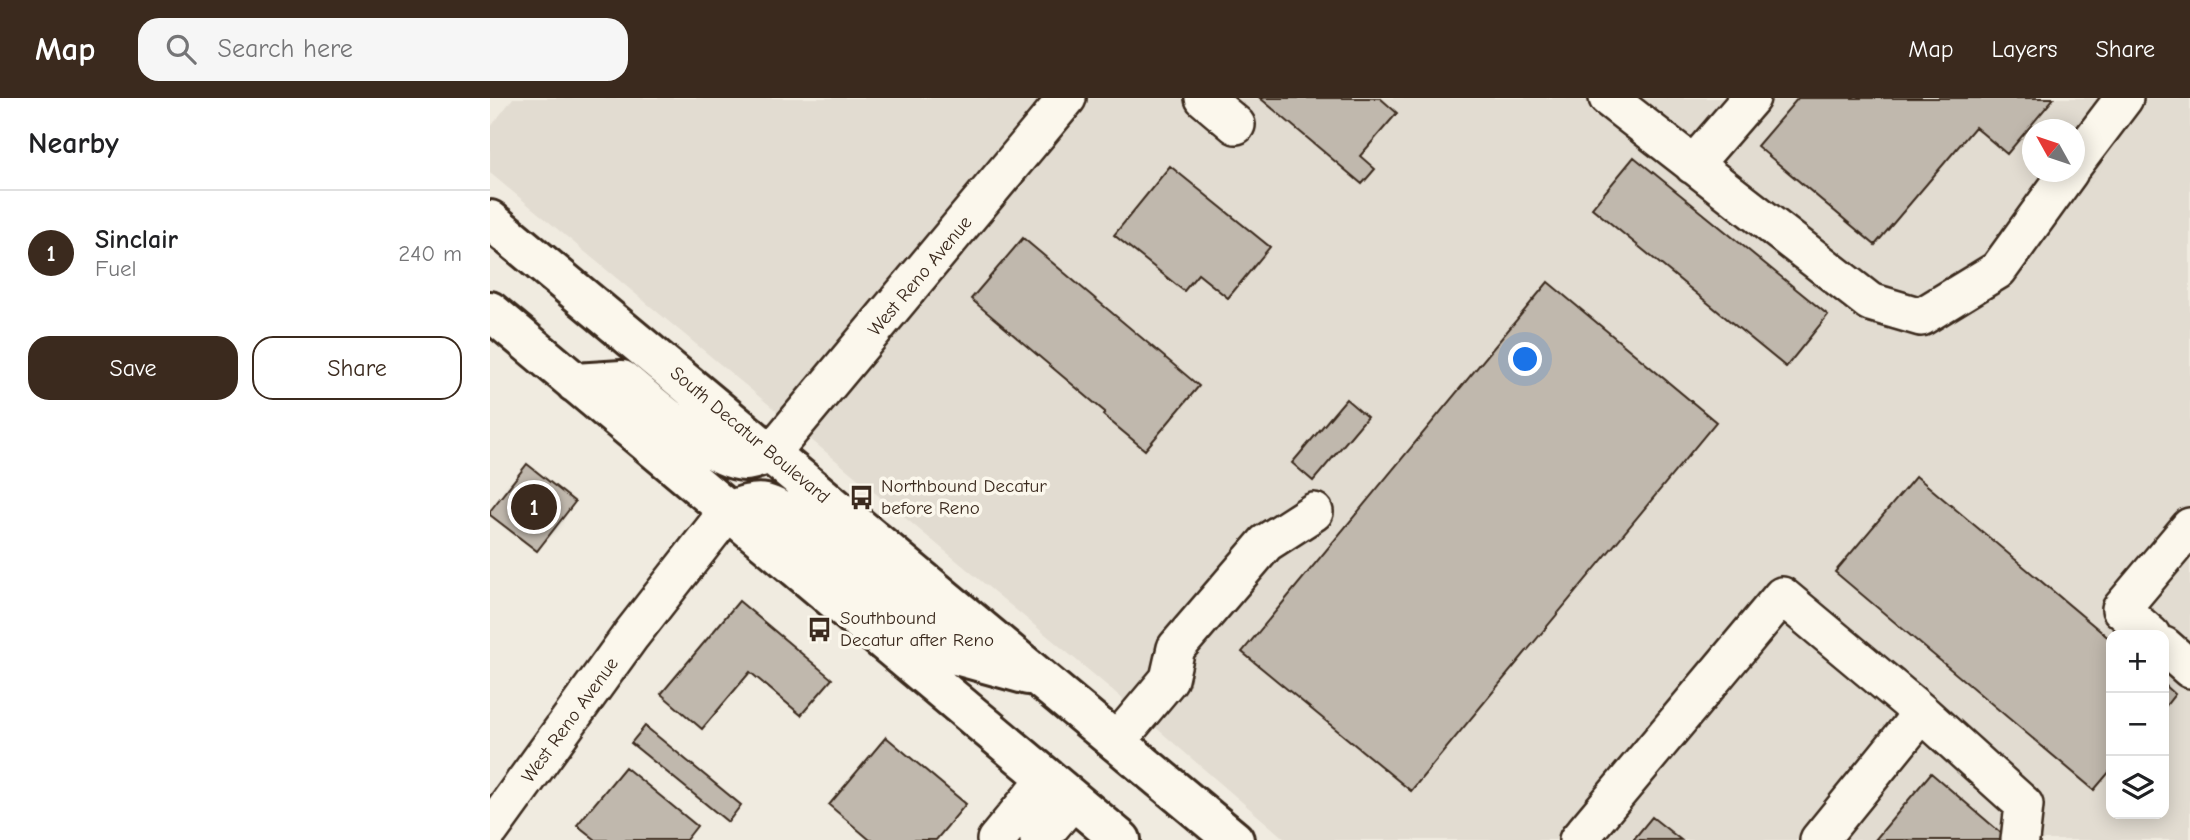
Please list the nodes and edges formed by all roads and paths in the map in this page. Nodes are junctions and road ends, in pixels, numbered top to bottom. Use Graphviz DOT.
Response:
graph roads {
  1 [pos="1067,98"];
  2 [pos="1204,98"];
  3 [pos="1608,98"];
  4 [pos="1751,98"];
  5 [pos="2124,98"];
  6 [pos="1236,125"];
  7 [pos="2085,149"];
  8 [pos="1693,165"];
  9 [pos="2062,182"];
  10 [pos="490,220"];
  11 [pos="490,311"];
  12 [pos="575,383"];
  13 [pos="771,453"];
  14 [pos="727,511"];
  15 [pos="1314,512"];
  16 [pos="2190,527"];
  17 [pos="2145,630"];
  18 [pos="2169,650"];
  19 [pos="2190,669"];
  20 [pos="1040,678"];
  21 [pos="1923,713"];
  22 [pos="1116,742"];
  23 [pos="1060,789"];
  24 [pos="490,830"];
  25 [pos="996,840"];
  26 [pos="1040,840"];
  27 [pos="1121,840"];
  28 [pos="1234,840"];
  29 [pos="1578,840"];
  30 [pos="1819,840"];
  31 [pos="2020,840"];
  1 -- 13 [label="street, West Reno Avenue"];
  2 -- 6 [label="street"];
  3 -- 8 [label="street"];
  4 -- 8 [label="street"];
  5 -- 7 [label="street"];
  8 -- 9 [label="street"];
  10 -- 13 [label="main road, South Decatur Boulevard"];
  11 -- 12 [label="main road"];
  12 -- 13 [label="main road"];
  12 -- 14 [label="main road"];
  13 -- 20 [label="main road, South Decatur Boulevard"];
  14 -- 20 [label="main road"];
  14 -- 23 [label="main road"];
  14 -- 24 [label="street, West Reno Avenue"];
  15 -- 22 [label="street"];
  16 -- 17 [label="street"];
  18 -- 19 [label="street"];
  20 -- 22 [label="main road, South Decatur Boulevard"];
  21 -- 29 [label="street"];
  21 -- 30 [label="street"];
  21 -- 31 [label="street"];
  22 -- 28 [label="main road, South Decatur Boulevard"];
  23 -- 25 [label="street"];
  23 -- 26 [label="street"];
  23 -- 27 [label="main road"];
}
